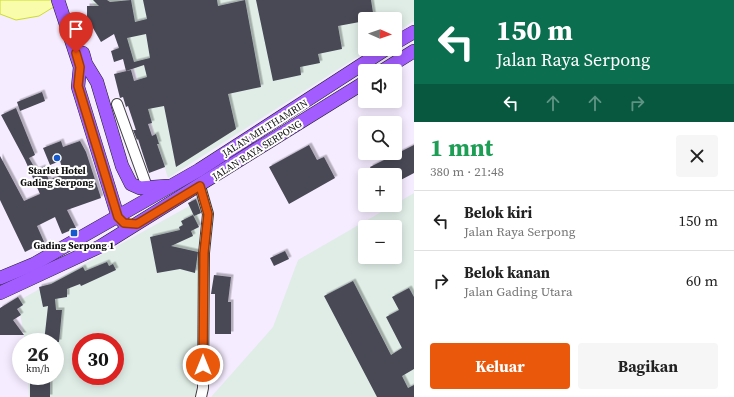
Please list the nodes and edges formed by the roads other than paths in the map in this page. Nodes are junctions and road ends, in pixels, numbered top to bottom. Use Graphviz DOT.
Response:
graph roads {
  1 [pos="58,0"];
  2 [pos="65,0"];
  3 [pos="414,32"];
  4 [pos="402,39"];
  5 [pos="414,51"];
  6 [pos="79,52"];
  7 [pos="375,56"];
  8 [pos="393,64"];
  9 [pos="358,86"];
  10 [pos="117,104"];
  11 [pos="170,186"];
  12 [pos="200,186"];
  13 [pos="147,187"];
  14 [pos="118,217"];
  15 [pos="137,224"];
  16 [pos="0,278"];
  17 [pos="0,293"];
  18 [pos="202,397"];
  1 -- 6 [label="main road"];
  2 -- 6 [label="main road"];
  3 -- 4 [label="main road"];
  5 -- 8 [label="main road"];
  6 -- 13 [label="main road"];
  6 -- 14 [label="main road"];
  7 -- 11 [label="main road, JALAN MH.THAMRIN"];
  9 -- 12 [label="main road, JALAN RAYA SERPONG"];
  10 -- 13 [label="street"];
  11 -- 13 [label="main road"];
  11 -- 14 [label="main road, JALAN MH.THAMRIN"];
  12 -- 15 [label="main road, JALAN RAYA SERPONG"];
  12 -- 18 [label="street"];
  14 -- 15 [label="main road"];
  14 -- 16 [label="main road"];
  15 -- 17 [label="main road, JALAN RAYA SERPONG"];
}
